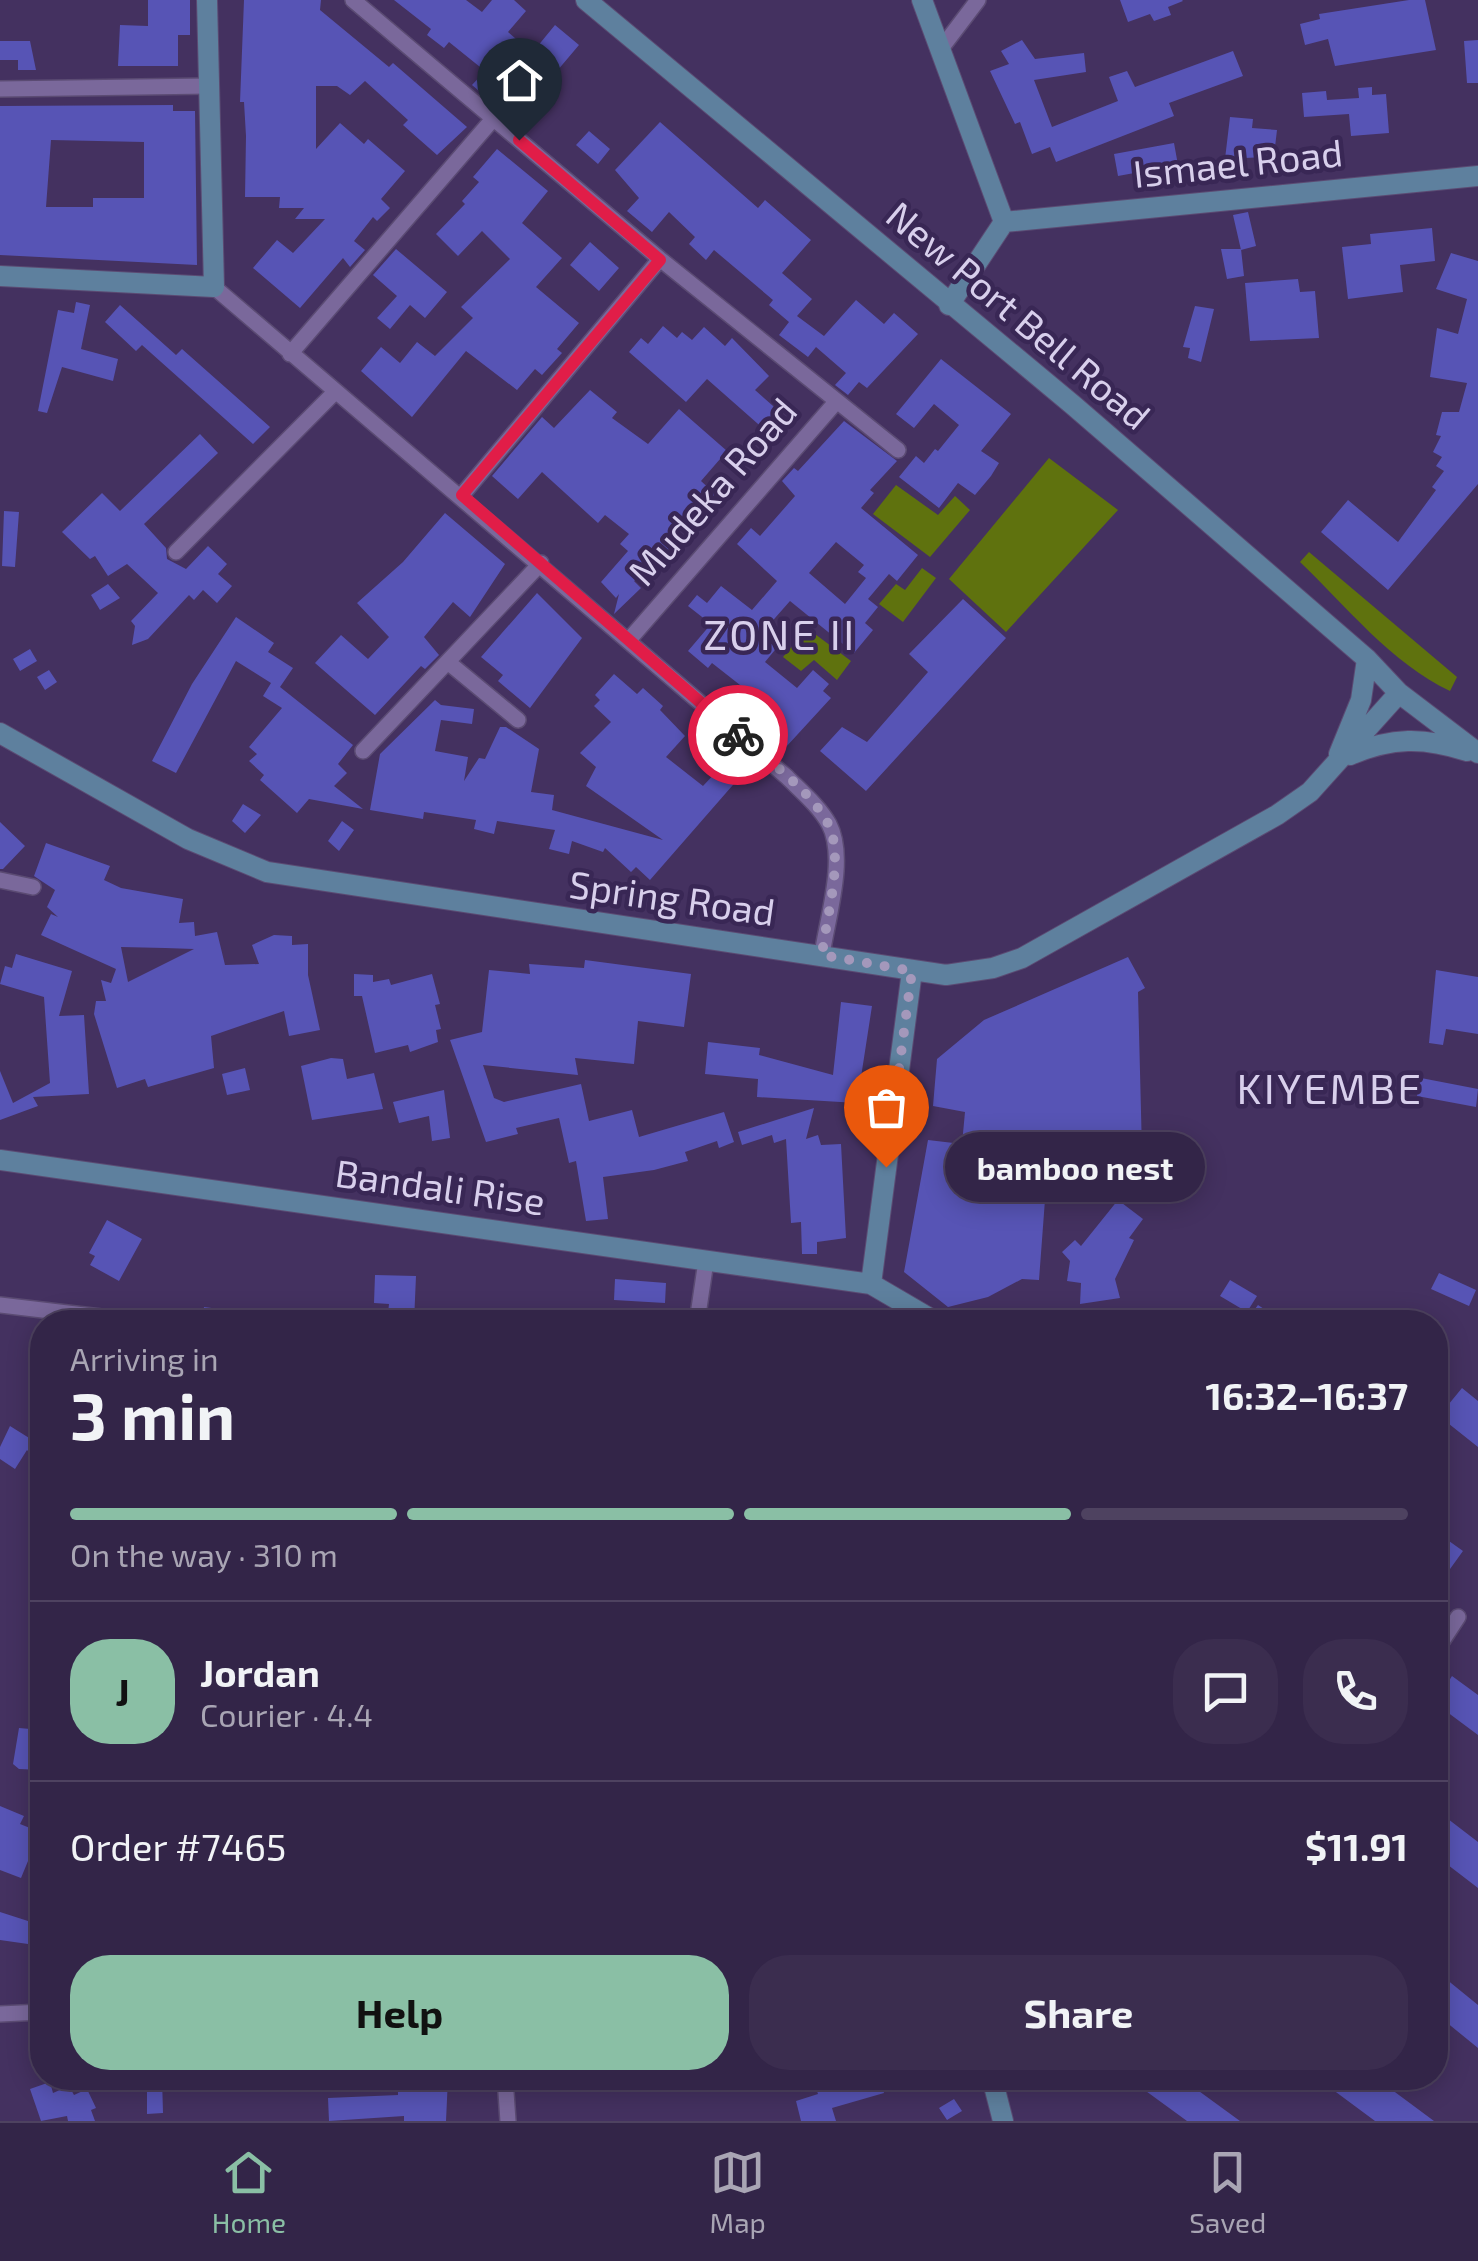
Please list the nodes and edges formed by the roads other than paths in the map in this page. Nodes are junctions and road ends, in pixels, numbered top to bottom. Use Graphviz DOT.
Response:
graph roads {
  1 [pos="207,0"];
  2 [pos="353,0"];
  3 [pos="586,0"];
  4 [pos="922,0"];
  5 [pos="978,0"];
  6 [pos="940,50"];
  7 [pos="209,86"];
  8 [pos="0,89"];
  9 [pos="494,119"];
  10 [pos="1478,176"];
  11 [pos="1004,222"];
  12 [pos="660,260"];
  13 [pos="0,276"];
  14 [pos="214,287"];
  15 [pos="949,305"];
  16 [pos="290,354"];
  17 [pos="335,392"];
  18 [pos="836,402"];
  19 [pos="898,450"];
  20 [pos="462,495"];
  21 [pos="176,552"];
  22 [pos="541,564"];
  23 [pos="628,640"];
  24 [pos="1367,659"];
  25 [pos="449,663"];
  26 [pos="1399,694"];
  27 [pos="518,720"];
  28 [pos="0,733"];
  29 [pos="362,751"];
  30 [pos="1478,754"];
  31 [pos="1338,764"];
  32 [pos="0,880"];
  33 [pos="34,887"];
  34 [pos="822,955"];
  35 [pos="912,971"];
  36 [pos="0,1160"];
  37 [pos="706,1261"];
  38 [pos="870,1284"];
  39 [pos="0,1304"];
  40 [pos="48,1310"];
  41 [pos="699,1310"];
  42 [pos="915,1310"];
  43 [pos="1458,1617"];
  44 [pos="1448,1632"];
  45 [pos="30,2013"];
  46 [pos="0,2014"];
  47 [pos="506,2090"];
  48 [pos="995,2090"];
  49 [pos="508,2121"];
  50 [pos="1003,2121"];
  1 -- 7 [label="main road"];
  2 -- 9 [label="street"];
  3 -- 15 [label="main road, New Port Bell Road"];
  4 -- 6 [label="main road"];
  5 -- 6 [label="street"];
  6 -- 11 [label="main road"];
  7 -- 8 [label="street"];
  7 -- 14 [label="main road"];
  9 -- 12 [label="street"];
  9 -- 16 [label="street"];
  10 -- 11 [label="main road, Ismael Road"];
  11 -- 15 [label="main road"];
  12 -- 18 [label="street"];
  12 -- 20 [label="street"];
  13 -- 14 [label="main road"];
  14 -- 16 [label="street"];
  15 -- 24 [label="main road, New Port Bell Road"];
  16 -- 17 [label="street"];
  17 -- 20 [label="street"];
  17 -- 21 [label="street"];
  18 -- 19 [label="street, Mudeka Road"];
  18 -- 23 [label="street, Mudeka Road"];
  20 -- 22 [label="street"];
  22 -- 23 [label="street"];
  22 -- 25 [label="street"];
  23 -- 34 [label="street"];
  24 -- 26 [label="main road, New Port Bell Road"];
  24 -- 31 [label="main road"];
  25 -- 27 [label="street"];
  25 -- 29 [label="street"];
  26 -- 30 [label="main road, New Port Bell Road"];
  26 -- 31 [label="main road, Spring Road"];
  28 -- 34 [label="main road, Spring Road"];
  30 -- 31 [label="main road"];
  31 -- 35 [label="main road, Spring Road"];
  32 -- 33 [label="street"];
  34 -- 35 [label="main road, Spring Road"];
  35 -- 38 [label="main road"];
  36 -- 37 [label="main road, Bandali Rise"];
  37 -- 38 [label="main road, Bandali Rise"];
  37 -- 41 [label="street"];
  38 -- 42 [label="main road"];
  39 -- 40 [label="street"];
  43 -- 44 [label="street"];
  45 -- 46 [label="street"];
  47 -- 49 [label="street"];
  48 -- 50 [label="main road"];
}
